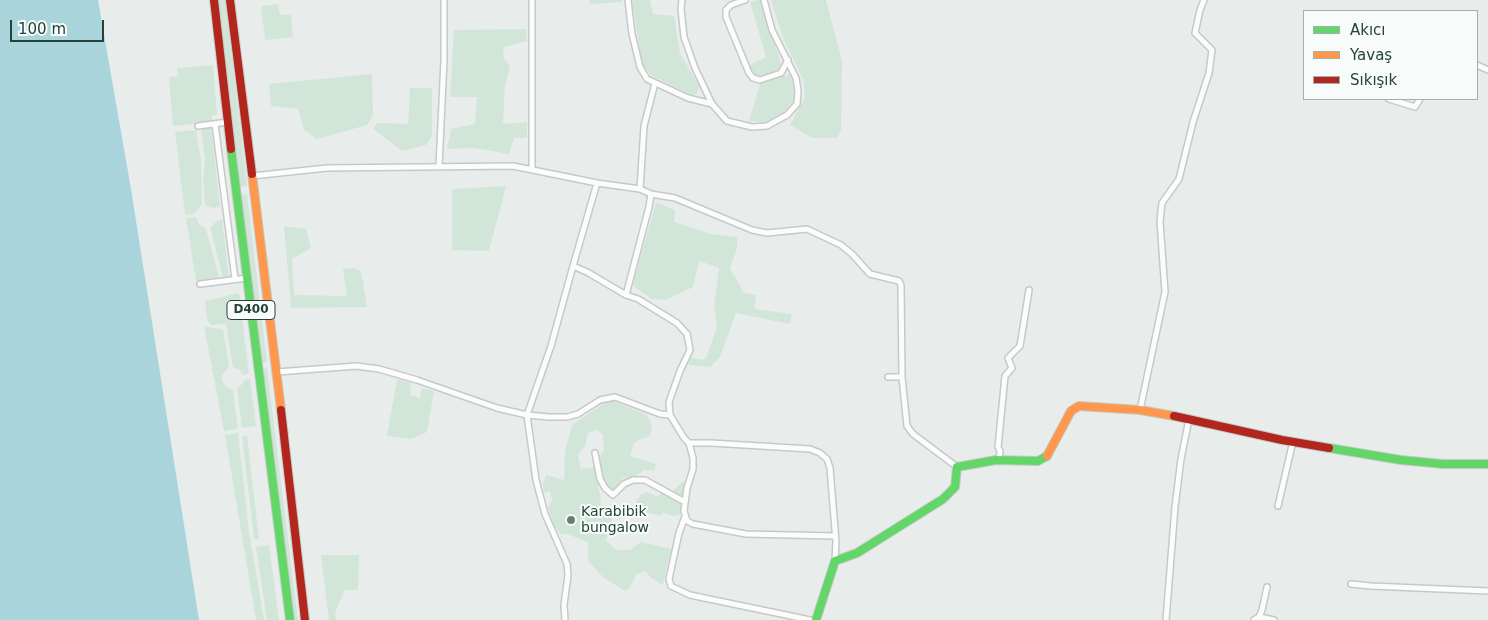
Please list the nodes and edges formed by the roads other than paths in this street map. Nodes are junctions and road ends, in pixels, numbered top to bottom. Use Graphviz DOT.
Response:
graph roads {
  1 [pos="214,0"];
  2 [pos="230,0"];
  3 [pos="444,0"];
  4 [pos="532,0"];
  5 [pos="628,0"];
  6 [pos="682,0"];
  7 [pos="745,0"];
  8 [pos="764,0"];
  9 [pos="1204,0"];
  10 [pos="788,60"];
  11 [pos="655,83"];
  12 [pos="1392,100"];
  13 [pos="1419,100"];
  14 [pos="712,104"];
  15 [pos="228,122"];
  16 [pos="215,124"];
  17 [pos="198,126"];
  18 [pos="439,166"];
  19 [pos="532,170"];
  20 [pos="252,176"];
  21 [pos="597,183"];
  22 [pos="640,188"];
  23 [pos="651,194"];
  24 [pos="573,266"];
  25 [pos="247,278"];
  26 [pos="236,279"];
  27 [pos="200,284"];
  28 [pos="1029,290"];
  29 [pos="626,295"];
  30 [pos="277,372"];
  31 [pos="888,377"];
  32 [pos="902,377"];
  33 [pos="1140,410"];
  34 [pos="527,415"];
  35 [pos="670,415"];
  36 [pos="1189,419"];
  37 [pos="1293,441"];
  38 [pos="689,443"];
  39 [pos="595,453"];
  40 [pos="999,460"];
  41 [pos="1488,464"];
  42 [pos="957,467"];
  43 [pos="685,502"];
  44 [pos="1278,506"];
  45 [pos="685,517"];
  46 [pos="835,536"];
  47 [pos="835,561"];
  48 [pos="1351,584"];
  49 [pos="1267,587"];
  50 [pos="1488,591"];
  51 [pos="1256,618"];
  52 [pos="290,620"];
  53 [pos="305,620"];
  54 [pos="565,620"];
  55 [pos="810,620"];
  56 [pos="816,620"];
  57 [pos="1166,620"];
  58 [pos="1274,620"];
  1 -- 15 [label="main road, D400"];
  2 -- 20 [label="main road, D400"];
  3 -- 18 [label="street"];
  4 -- 19 [label="street"];
  5 -- 11 [label="street"];
  6 -- 14 [label="street"];
  7 -- 10 [label="street"];
  8 -- 10 [label="street"];
  9 -- 33 [label="street"];
  10 -- 14 [label="street"];
  11 -- 14 [label="street"];
  11 -- 22 [label="street"];
  12 -- 13 [label="street"];
  15 -- 16 [label="street"];
  15 -- 25 [label="main road, D400"];
  16 -- 17 [label="street"];
  16 -- 26 [label="street"];
  18 -- 19 [label="street"];
  18 -- 20 [label="street"];
  19 -- 21 [label="street"];
  20 -- 30 [label="main road, D400"];
  21 -- 22 [label="street"];
  21 -- 24 [label="street"];
  22 -- 23 [label="street"];
  23 -- 29 [label="street"];
  23 -- 32 [label="street"];
  24 -- 29 [label="street"];
  24 -- 34 [label="street"];
  25 -- 26 [label="street"];
  25 -- 52 [label="main road, D400"];
  26 -- 27 [label="street"];
  28 -- 40 [label="street"];
  29 -- 35 [label="street"];
  30 -- 34 [label="street"];
  30 -- 53 [label="main road, D400"];
  31 -- 32 [label="street"];
  32 -- 42 [label="street"];
  33 -- 36 [label="main road"];
  33 -- 40 [label="main road"];
  34 -- 35 [label="street"];
  34 -- 54 [label="street"];
  35 -- 38 [label="street"];
  36 -- 37 [label="main road"];
  36 -- 57 [label="street"];
  37 -- 41 [label="main road"];
  37 -- 44 [label="street"];
  38 -- 43 [label="street"];
  38 -- 46 [label="street"];
  39 -- 43 [label="street"];
  40 -- 42 [label="main road"];
  42 -- 47 [label="main road"];
  43 -- 45 [label="street"];
  45 -- 46 [label="street"];
  45 -- 55 [label="street"];
  46 -- 47 [label="street"];
  47 -- 56 [label="main road"];
  48 -- 50 [label="street"];
  49 -- 51 [label="street"];
  51 -- 58 [label="street"];
}
